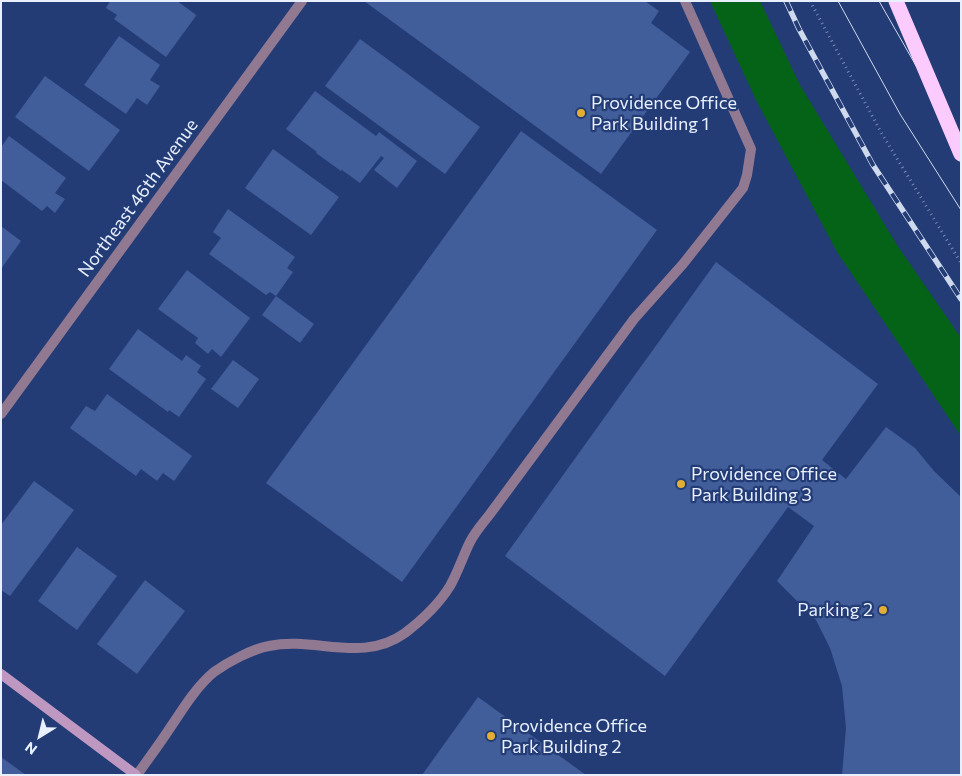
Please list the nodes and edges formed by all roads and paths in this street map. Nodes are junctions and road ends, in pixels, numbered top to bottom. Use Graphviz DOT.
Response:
graph roads {
  1 [pos="302,1"];
  2 [pos="685,1"];
  3 [pos="810,1"];
  4 [pos="896,1"];
  5 [pos="961,154"];
  6 [pos="961,263"];
  7 [pos="1,414"];
  8 [pos="1,674"];
  9 [pos="136,775"];
  1 -- 7 [label="street, Northeast 46th Avenue"];
  2 -- 9 [label="street"];
  3 -- 6 [label="path"];
  4 -- 5 [label="highway, bridge"];
  8 -- 9 [label="main road"];
}
